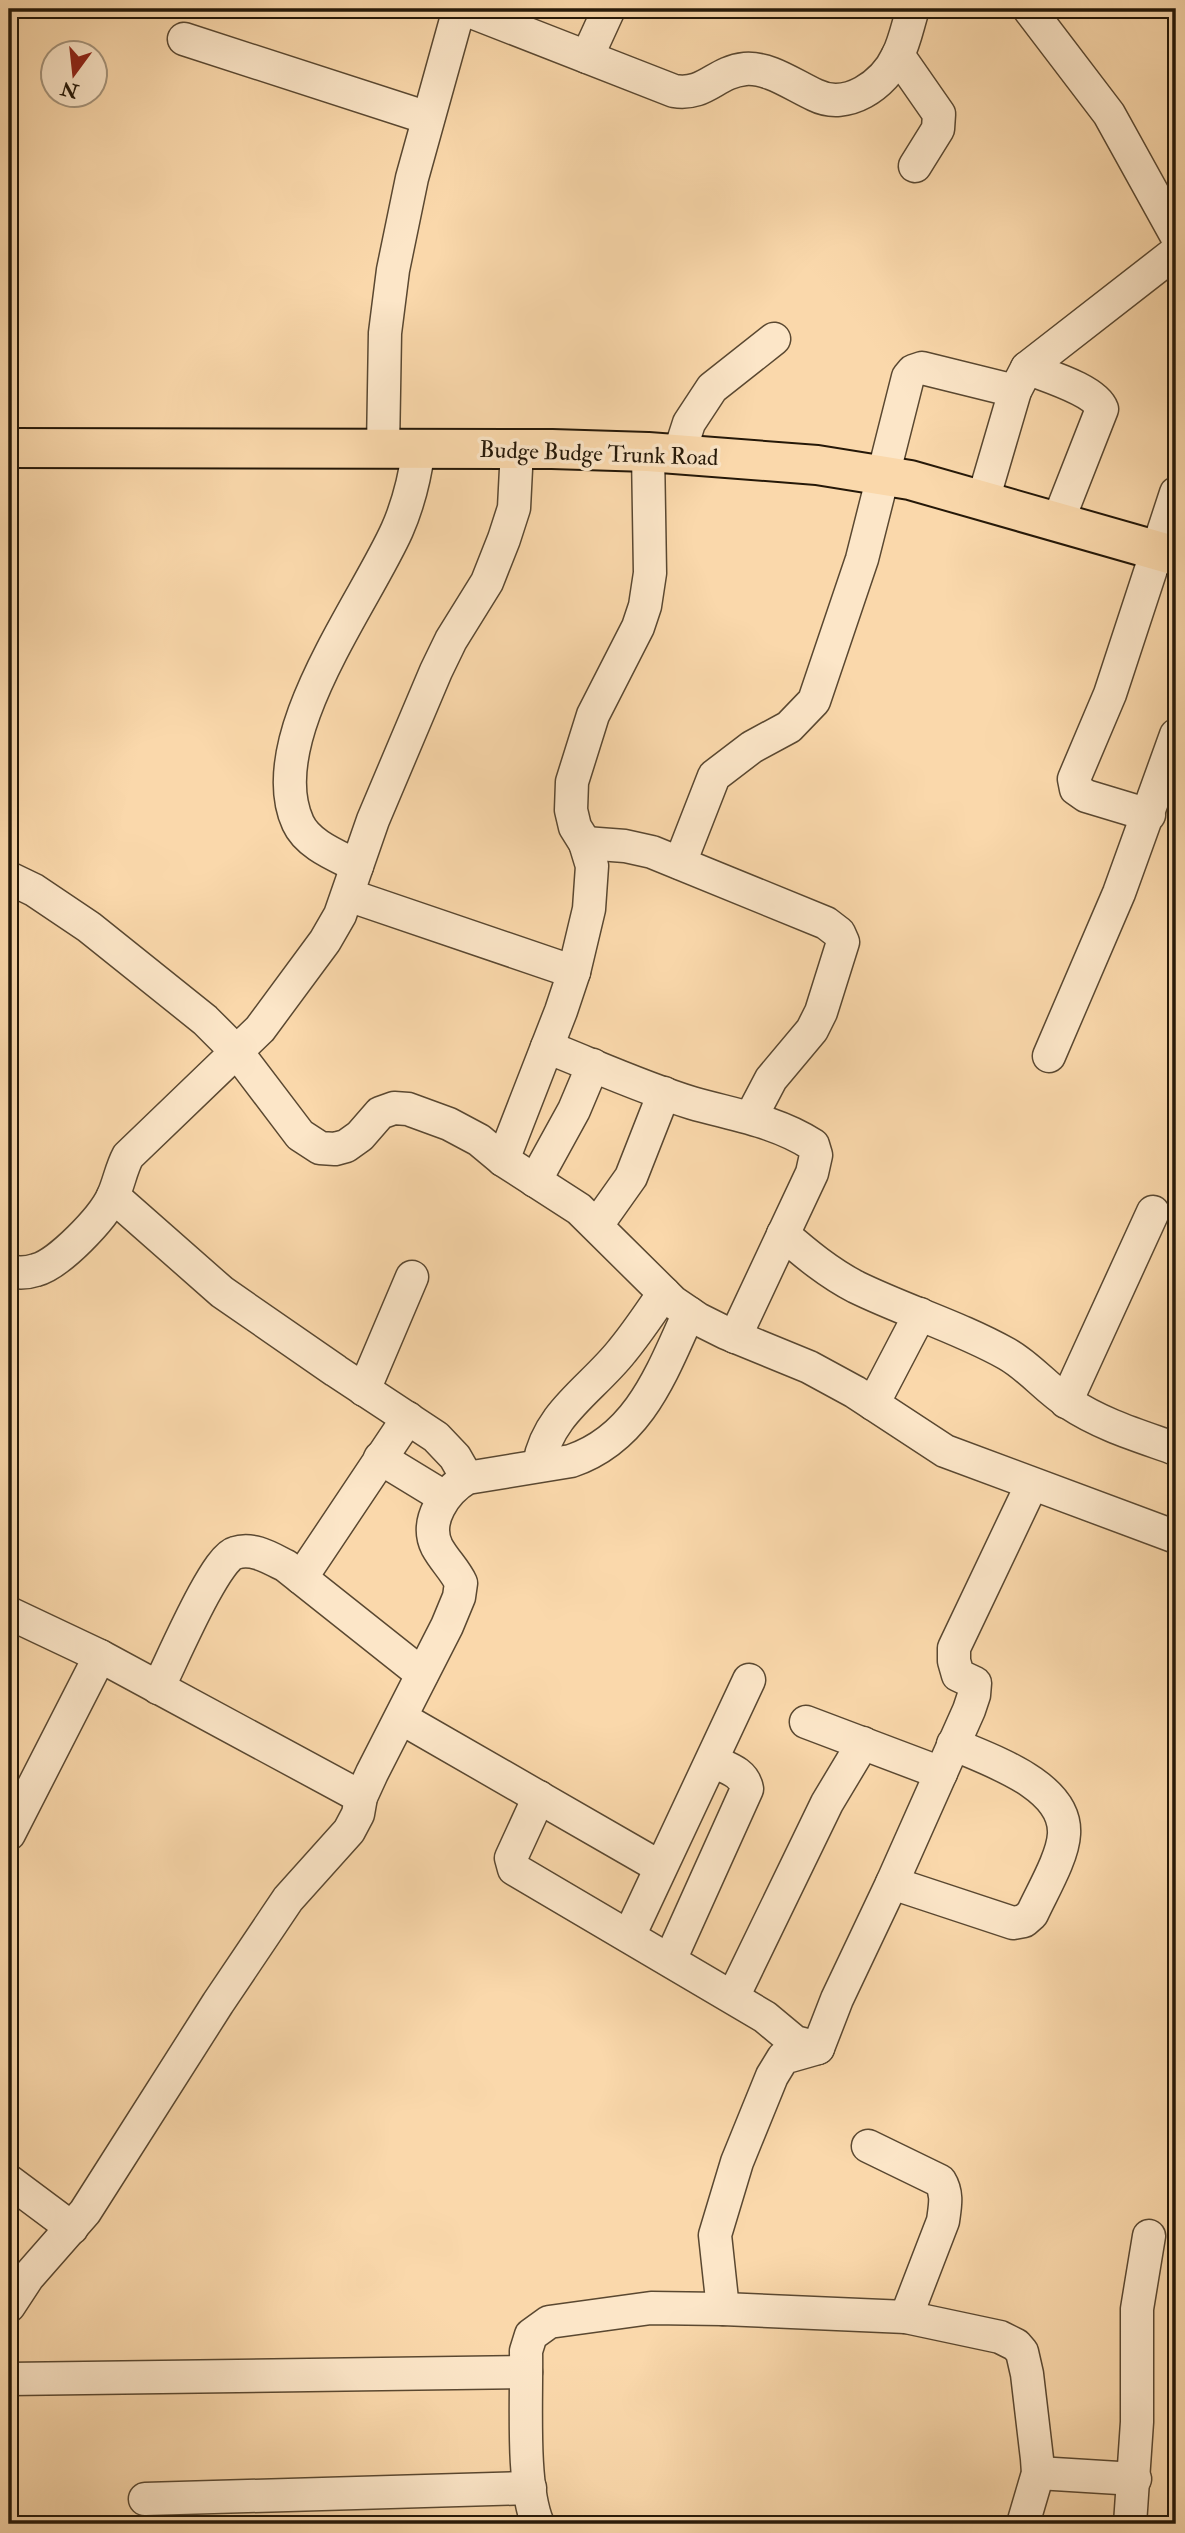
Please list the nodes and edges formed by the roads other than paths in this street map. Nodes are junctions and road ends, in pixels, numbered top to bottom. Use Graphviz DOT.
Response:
graph roads {
  1 [pos="461,9"];
  2 [pos="608,9"];
  3 [pos="912,9"];
  4 [pos="1029,9"];
  5 [pos="184,39"];
  6 [pos="898,55"];
  7 [pos="587,57"];
  8 [pos="428,118"];
  9 [pos="915,166"];
  10 [pos="1176,234"];
  11 [pos="1176,252"];
  12 [pos="774,339"];
  13 [pos="1021,379"];
  14 [pos="9,448"];
  15 [pos="401,448"];
  16 [pos="517,449"];
  17 [pos="663,453"];
  18 [pos="882,474"];
  19 [pos="1176,493"];
  20 [pos="983,500"];
  21 [pos="1058,521"];
  22 [pos="1167,553"];
  23 [pos="1176,735"];
  24 [pos="1149,815"];
  25 [pos="585,843"];
  26 [pos="680,863"];
  27 [pos="9,878"];
  28 [pos="353,881"];
  29 [pos="574,972"];
  30 [pos="547,1047"];
  31 [pos="237,1052"];
  32 [pos="1049,1056"];
  33 [pos="593,1065"];
  34 [pos="664,1093"];
  35 [pos="751,1118"];
  36 [pos="503,1160"];
  37 [pos="536,1181"];
  38 [pos="113,1196"];
  39 [pos="1153,1212"];
  40 [pos="597,1225"];
  41 [pos="783,1234"];
  42 [pos="9,1271"];
  43 [pos="412,1277"];
  44 [pos="664,1293"];
  45 [pos="689,1313"];
  46 [pos="920,1314"];
  47 [pos="735,1337"];
  48 [pos="364,1390"];
  49 [pos="1066,1402"];
  50 [pos="873,1404"];
  51 [pos="408,1418"];
  52 [pos="1176,1449"];
  53 [pos="380,1458"];
  54 [pos="539,1464"];
  55 [pos="1032,1484"];
  56 [pos="455,1488"];
  57 [pos="1176,1537"];
  58 [pos="301,1578"];
  59 [pos="9,1613"];
  60 [pos="100,1656"];
  61 [pos="422,1674"];
  62 [pos="749,1679"];
  63 [pos="158,1688"];
  64 [pos="401,1718"];
  65 [pos="806,1722"];
  66 [pos="863,1743"];
  67 [pos="953,1744"];
  68 [pos="712,1761"];
  69 [pos="941,1773"];
  70 [pos="361,1797"];
  71 [pos="539,1797"];
  72 [pos="9,1834"];
  73 [pos="660,1867"];
  74 [pos="892,1883"];
  75 [pos="629,1936"];
  76 [pos="670,1961"];
  77 [pos="733,1997"];
  78 [pos="799,2049"];
  79 [pos="868,2146"];
  80 [pos="9,2181"];
  81 [pos="72,2228"];
  82 [pos="1149,2236"];
  83 [pos="9,2306"];
  84 [pos="723,2309"];
  85 [pos="906,2317"];
  86 [pos="526,2372"];
  87 [pos="9,2379"];
  88 [pos="1038,2473"];
  89 [pos="1135,2479"];
  90 [pos="530,2488"];
  91 [pos="145,2499"];
  92 [pos="538,2524"];
  93 [pos="1023,2524"];
  94 [pos="1130,2524"];
  1 -- 7 [label="street"];
  1 -- 8 [label="street"];
  2 -- 7 [label="street"];
  3 -- 6 [label="street"];
  4 -- 10 [label="street"];
  5 -- 8 [label="street"];
  6 -- 7 [label="street"];
  6 -- 9 [label="street"];
  8 -- 15 [label="street"];
  11 -- 13 [label="street"];
  12 -- 17 [label="street"];
  13 -- 18 [label="street"];
  13 -- 20 [label="street"];
  13 -- 21 [label="street"];
  14 -- 15 [label="main road, Budge Budge Trunk Road"];
  15 -- 16 [label="main road, Budge Budge Trunk Road"];
  15 -- 28 [label="street"];
  16 -- 17 [label="main road, Budge Budge Trunk Road"];
  16 -- 28 [label="street"];
  17 -- 18 [label="main road, Budge Budge Trunk Road"];
  17 -- 25 [label="street"];
  18 -- 20 [label="main road, Budge Budge Trunk Road"];
  18 -- 26 [label="street"];
  19 -- 22 [label="street"];
  20 -- 21 [label="main road, Budge Budge Trunk Road"];
  21 -- 22 [label="main road, Budge Budge Trunk Road"];
  22 -- 24 [label="street"];
  23 -- 24 [label="street"];
  24 -- 32 [label="street"];
  25 -- 26 [label="street"];
  25 -- 29 [label="street"];
  26 -- 35 [label="street"];
  27 -- 31 [label="street"];
  28 -- 29 [label="street"];
  28 -- 31 [label="street"];
  29 -- 30 [label="street"];
  30 -- 33 [label="street"];
  30 -- 36 [label="street"];
  31 -- 36 [label="street"];
  31 -- 38 [label="street"];
  33 -- 34 [label="street"];
  33 -- 37 [label="street"];
  34 -- 35 [label="street"];
  34 -- 40 [label="street"];
  35 -- 41 [label="street"];
  36 -- 37 [label="street"];
  37 -- 40 [label="street"];
  38 -- 42 [label="street"];
  38 -- 48 [label="street"];
  39 -- 49 [label="street"];
  40 -- 44 [label="street"];
  41 -- 46 [label="street"];
  41 -- 47 [label="street"];
  43 -- 48 [label="street"];
  44 -- 45 [label="street"];
  44 -- 54 [label="street"];
  45 -- 47 [label="street"];
  45 -- 54 [label="street"];
  46 -- 49 [label="street"];
  46 -- 50 [label="street"];
  47 -- 50 [label="street"];
  48 -- 51 [label="street"];
  49 -- 52 [label="street"];
  50 -- 55 [label="street"];
  51 -- 53 [label="street"];
  51 -- 56 [label="street"];
  53 -- 56 [label="street"];
  53 -- 58 [label="street"];
  54 -- 56 [label="street"];
  55 -- 57 [label="street"];
  55 -- 67 [label="street"];
  56 -- 61 [label="street"];
  58 -- 61 [label="street"];
  58 -- 63 [label="street"];
  59 -- 60 [label="street"];
  60 -- 63 [label="street"];
  60 -- 72 [label="street"];
  61 -- 64 [label="street"];
  62 -- 68 [label="street"];
  63 -- 70 [label="street"];
  64 -- 70 [label="street"];
  64 -- 71 [label="street"];
  65 -- 66 [label="street"];
  66 -- 69 [label="street"];
  66 -- 77 [label="street"];
  67 -- 69 [label="street"];
  67 -- 74 [label="street"];
  68 -- 73 [label="street"];
  68 -- 76 [label="street"];
  69 -- 74 [label="street"];
  70 -- 81 [label="street"];
  71 -- 73 [label="street"];
  71 -- 75 [label="street"];
  73 -- 75 [label="street"];
  74 -- 78 [label="street"];
  75 -- 76 [label="street"];
  76 -- 77 [label="street"];
  77 -- 78 [label="street"];
  78 -- 84 [label="street"];
  79 -- 85 [label="street"];
  80 -- 81 [label="street"];
  81 -- 83 [label="street"];
  82 -- 89 [label="street"];
  84 -- 85 [label="street"];
  84 -- 86 [label="street"];
  85 -- 88 [label="street"];
  86 -- 87 [label="street"];
  86 -- 90 [label="street"];
  88 -- 89 [label="street"];
  88 -- 93 [label="street"];
  89 -- 94 [label="street"];
  90 -- 91 [label="street"];
  90 -- 92 [label="street"];
}
